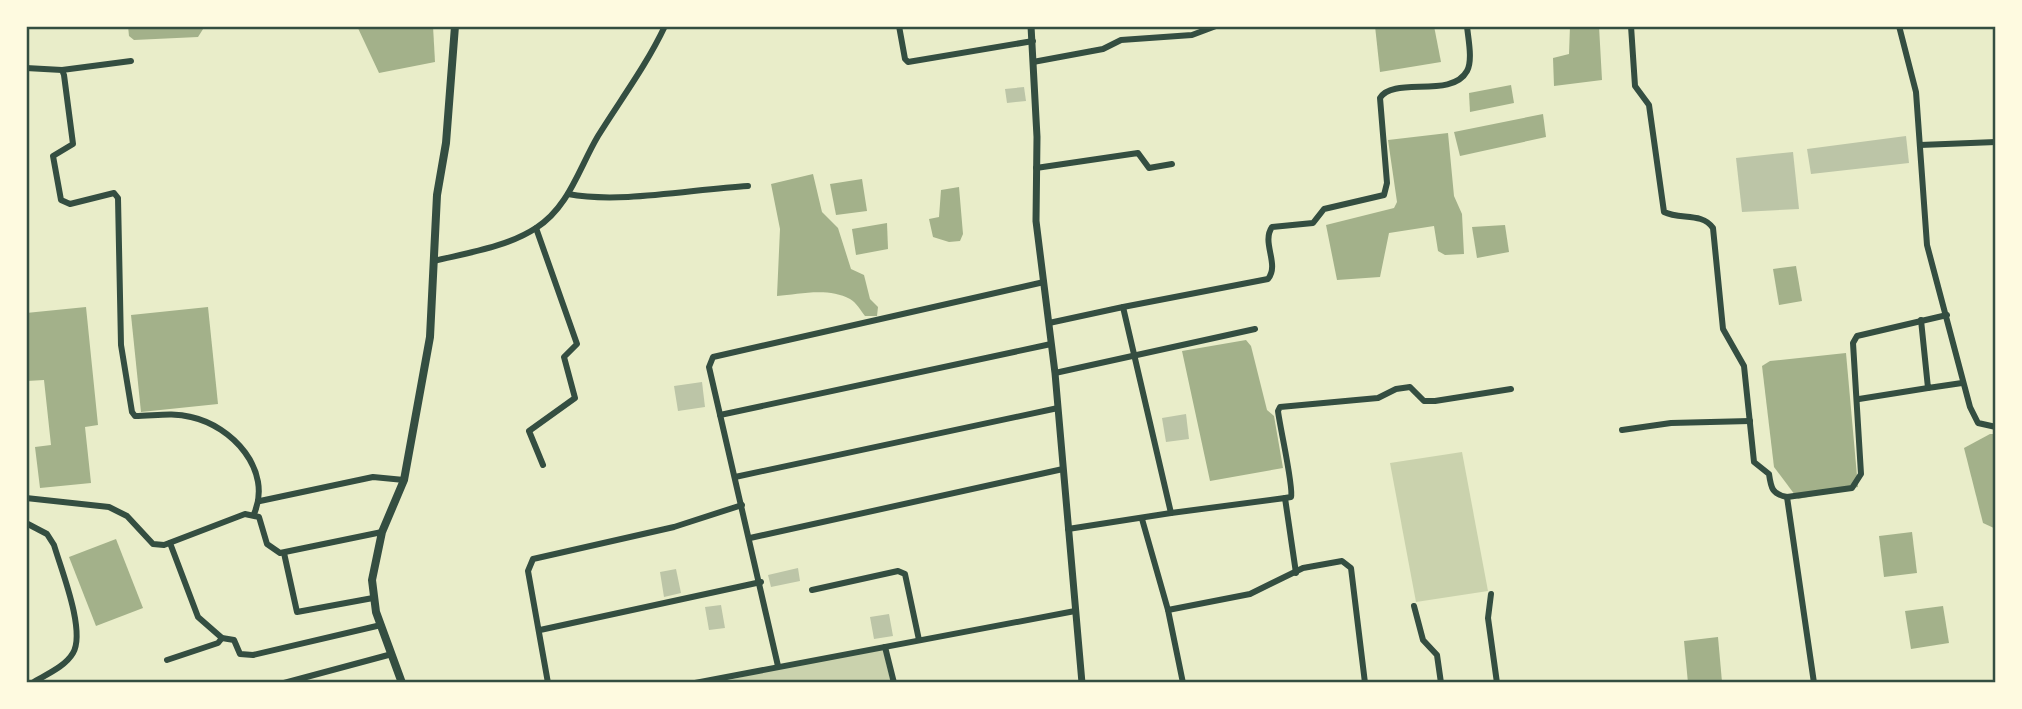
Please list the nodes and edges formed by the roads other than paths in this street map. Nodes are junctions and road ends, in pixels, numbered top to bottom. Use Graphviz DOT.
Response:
graph roads {
  1 [pos="455,26"];
  2 [pos="665,26"];
  3 [pos="899,26"];
  4 [pos="1031,26"];
  5 [pos="1216,26"];
  6 [pos="1467,26"];
  7 [pos="1631,26"];
  8 [pos="1899,26"];
  9 [pos="1033,41"];
  10 [pos="131,61"];
  11 [pos="1034,62"];
  12 [pos="26,68"];
  13 [pos="62,70"];
  14 [pos="1996,142"];
  15 [pos="1920,145"];
  16 [pos="1172,164"];
  17 [pos="1036,168"];
  18 [pos="748,186"];
  19 [pos="568,194"];
  20 [pos="536,229"];
  21 [pos="434,261"];
  22 [pos="1044,282"];
  23 [pos="1123,307"];
  24 [pos="1947,315"];
  25 [pos="1921,320"];
  26 [pos="1049,323"];
  27 [pos="1255,329"];
  28 [pos="1051,344"];
  29 [pos="1134,356"];
  30 [pos="1055,373"];
  31 [pos="1962,383"];
  32 [pos="1927,388"];
  33 [pos="1511,389"];
  34 [pos="1859,399"];
  35 [pos="1058,408"];
  36 [pos="720,415"];
  37 [pos="1750,421"];
  38 [pos="1996,427"];
  39 [pos="1622,430"];
  40 [pos="542,465"];
  41 [pos="1063,469"];
  42 [pos="735,477"];
  43 [pos="404,480"];
  44 [pos="1787,497"];
  45 [pos="26,498"];
  46 [pos="1285,498"];
  47 [pos="260,501"];
  48 [pos="742,505"];
  49 [pos="1171,513"];
  50 [pos="254,514"];
  51 [pos="1142,519"];
  52 [pos="26,523"];
  53 [pos="1068,529"];
  54 [pos="382,532"];
  55 [pos="750,538"];
  56 [pos="170,543"];
  57 [pos="284,554"];
  58 [pos="1296,573"];
  59 [pos="761,582"];
  60 [pos="812,590"];
  61 [pos="1490,594"];
  62 [pos="373,598"];
  63 [pos="1413,606"];
  64 [pos="1168,610"];
  65 [pos="1075,611"];
  66 [pos="381,625"];
  67 [pos="540,630"];
  68 [pos="222,638"];
  69 [pos="919,640"];
  70 [pos="885,647"];
  71 [pos="392,654"];
  72 [pos="167,660"];
  73 [pos="778,666"];
  74 [pos="32,683"];
  75 [pos="284,683"];
  76 [pos="402,683"];
  77 [pos="548,683"];
  78 [pos="695,683"];
  79 [pos="894,683"];
  80 [pos="1082,683"];
  81 [pos="1183,683"];
  82 [pos="1364,683"];
  83 [pos="1441,683"];
  84 [pos="1497,683"];
  85 [pos="1814,683"];
  1 -- 21 [label="main road"];
  2 -- 19 [label="street"];
  3 -- 9 [label="street"];
  4 -- 9 [label="street"];
  5 -- 11 [label="street"];
  6 -- 23 [label="street"];
  7 -- 37 [label="street"];
  8 -- 15 [label="street"];
  9 -- 11 [label="street"];
  10 -- 13 [label="street"];
  11 -- 17 [label="street"];
  12 -- 13 [label="street"];
  13 -- 47 [label="street"];
  14 -- 15 [label="street"];
  15 -- 24 [label="street"];
  16 -- 17 [label="street"];
  17 -- 22 [label="street"];
  18 -- 19 [label="street"];
  19 -- 20 [label="street"];
  20 -- 21 [label="street"];
  20 -- 40 [label="street"];
  21 -- 43 [label="main road"];
  22 -- 26 [label="street"];
  22 -- 36 [label="street"];
  23 -- 26 [label="street"];
  23 -- 29 [label="street"];
  24 -- 25 [label="street"];
  24 -- 31 [label="street"];
  25 -- 32 [label="street"];
  25 -- 34 [label="street"];
  26 -- 28 [label="street"];
  27 -- 29 [label="street"];
  28 -- 30 [label="street"];
  28 -- 36 [label="street"];
  29 -- 30 [label="street"];
  29 -- 49 [label="street"];
  30 -- 35 [label="street"];
  31 -- 32 [label="street"];
  31 -- 38 [label="street"];
  32 -- 34 [label="street"];
  33 -- 46 [label="street"];
  34 -- 44 [label="street"];
  35 -- 41 [label="street"];
  35 -- 42 [label="street"];
  36 -- 42 [label="street"];
  37 -- 39 [label="street"];
  37 -- 44 [label="street"];
  41 -- 53 [label="street"];
  41 -- 55 [label="street"];
  42 -- 48 [label="street"];
  43 -- 47 [label="street"];
  43 -- 54 [label="main road"];
  44 -- 85 [label="street"];
  45 -- 56 [label="street"];
  46 -- 49 [label="street"];
  46 -- 58 [label="street"];
  47 -- 50 [label="street"];
  48 -- 55 [label="street"];
  48 -- 67 [label="street"];
  49 -- 51 [label="street"];
  50 -- 56 [label="street"];
  50 -- 57 [label="street"];
  51 -- 53 [label="street"];
  51 -- 64 [label="street"];
  52 -- 74 [label="street"];
  53 -- 65 [label="street"];
  54 -- 57 [label="street"];
  54 -- 62 [label="main road"];
  55 -- 59 [label="street"];
  56 -- 68 [label="street"];
  57 -- 62 [label="street"];
  58 -- 64 [label="street"];
  58 -- 82 [label="street"];
  59 -- 67 [label="street"];
  59 -- 73 [label="street"];
  60 -- 69 [label="street"];
  61 -- 84 [label="street"];
  62 -- 66 [label="main road"];
  63 -- 83 [label="street"];
  64 -- 81 [label="street"];
  65 -- 69 [label="street"];
  65 -- 80 [label="street"];
  66 -- 68 [label="street"];
  66 -- 71 [label="main road"];
  67 -- 77 [label="street"];
  68 -- 72 [label="street"];
  69 -- 70 [label="street"];
  70 -- 73 [label="street"];
  70 -- 79 [label="street"];
  71 -- 75 [label="street"];
  71 -- 76 [label="main road"];
  73 -- 78 [label="street"];
}
